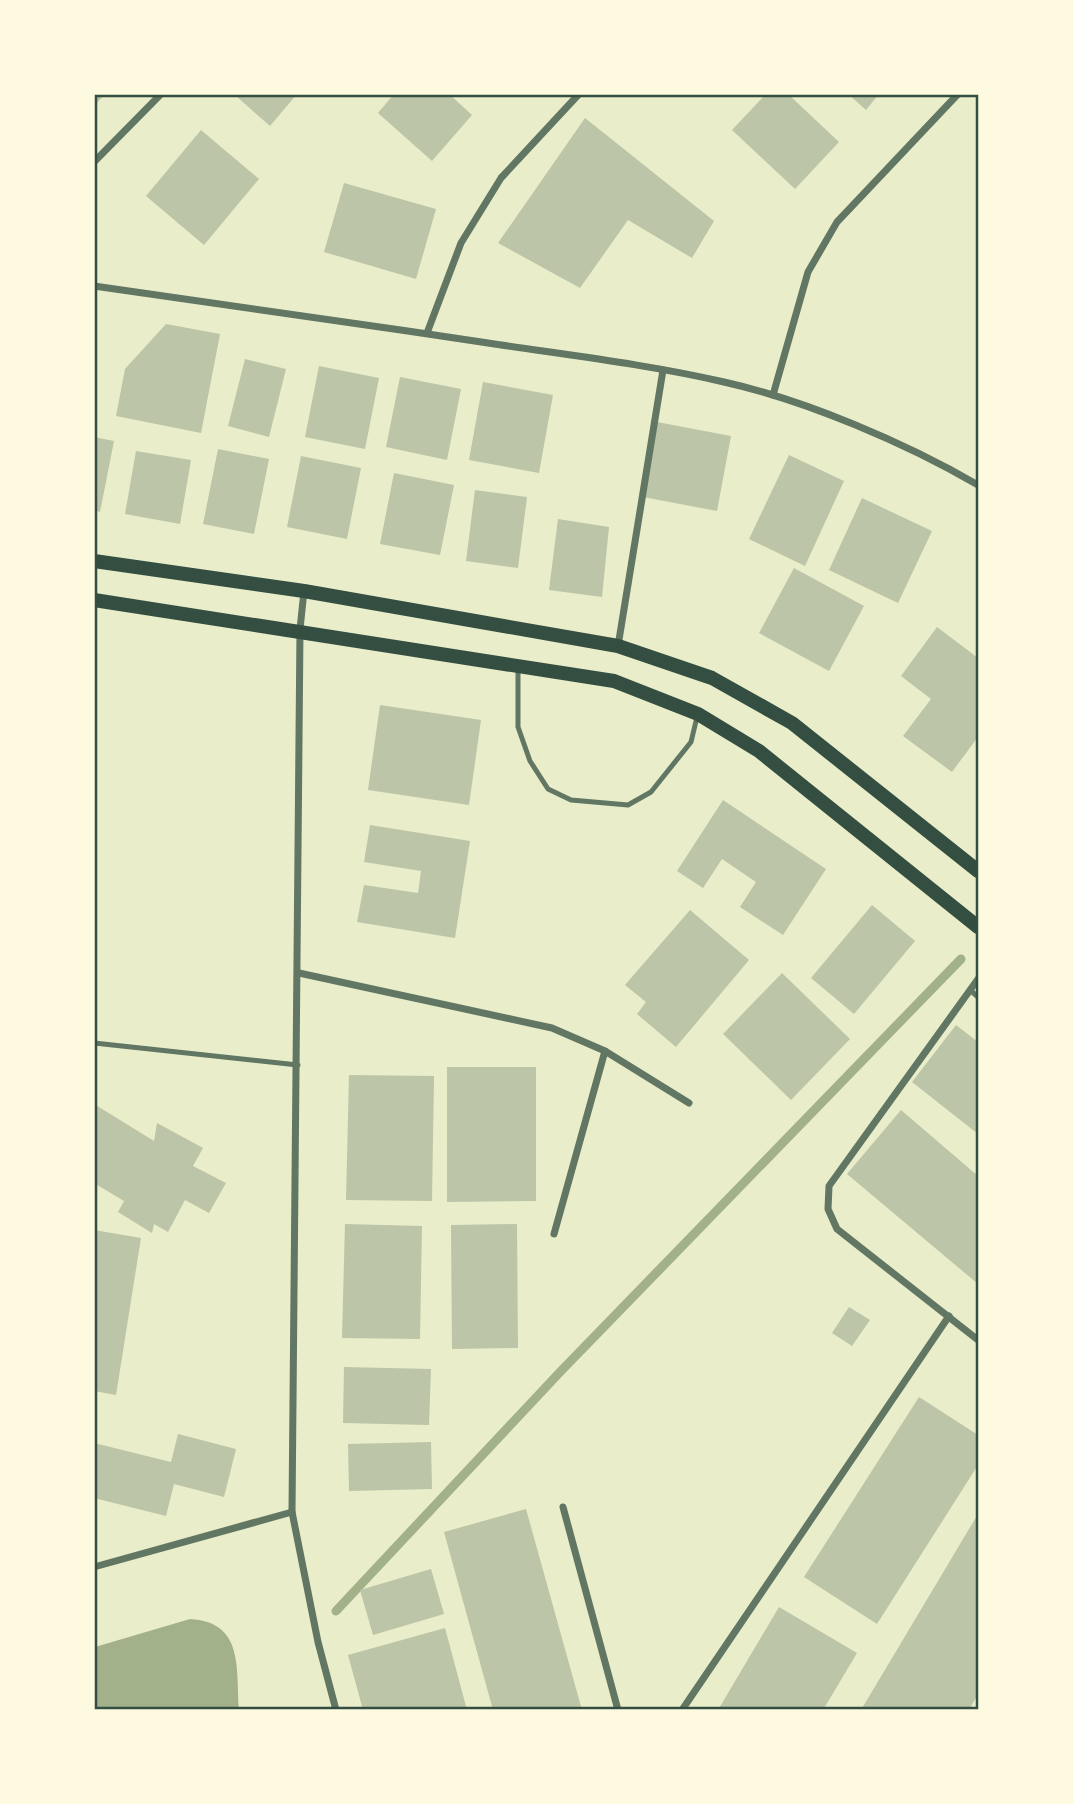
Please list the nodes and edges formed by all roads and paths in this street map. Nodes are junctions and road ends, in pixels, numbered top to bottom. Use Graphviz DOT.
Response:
graph roads {
  1 [pos="161,94"];
  2 [pos="579,94"];
  3 [pos="958,94"];
  4 [pos="94,162"];
  5 [pos="94,286"];
  6 [pos="427,333"];
  7 [pos="663,370"];
  8 [pos="773,395"];
  9 [pos="978,485"];
  10 [pos="94,561"];
  11 [pos="304,591"];
  12 [pos="94,600"];
  13 [pos="300,629"];
  14 [pos="618,646"];
  15 [pos="519,664"];
  16 [pos="698,714"];
  17 [pos="978,870"];
  18 [pos="978,927"];
  19 [pos="299,973"];
  20 [pos="978,979"];
  21 [pos="970,990"];
  22 [pos="978,997"];
  23 [pos="94,1043"];
  24 [pos="605,1051"];
  25 [pos="298,1065"];
  26 [pos="689,1103"];
  27 [pos="554,1234"];
  28 [pos="949,1316"];
  29 [pos="978,1340"];
  30 [pos="563,1507"];
  31 [pos="292,1512"];
  32 [pos="94,1567"];
  33 [pos="336,1710"];
  34 [pos="618,1710"];
  35 [pos="682,1710"];
  1 -- 4 [label="street"];
  2 -- 6 [label="street"];
  3 -- 8 [label="street"];
  5 -- 6 [label="street"];
  6 -- 7 [label="street"];
  7 -- 8 [label="street"];
  7 -- 14 [label="street"];
  8 -- 9 [label="street"];
  10 -- 11 [label="main road"];
  11 -- 13 [label="street"];
  11 -- 14 [label="main road"];
  12 -- 13 [label="main road"];
  13 -- 15 [label="main road"];
  13 -- 19 [label="street"];
  14 -- 17 [label="main road"];
  15 -- 16 [label="main road"];
  15 -- 16 [label="lane"];
  16 -- 18 [label="main road"];
  19 -- 24 [label="street"];
  19 -- 25 [label="street"];
  20 -- 21 [label="street"];
  21 -- 22 [label="lane"];
  21 -- 28 [label="street"];
  23 -- 25 [label="lane"];
  24 -- 26 [label="street"];
  24 -- 27 [label="street"];
  25 -- 31 [label="street"];
  28 -- 29 [label="street"];
  28 -- 35 [label="street"];
  30 -- 34 [label="street"];
  31 -- 32 [label="street"];
  31 -- 33 [label="street"];
}
